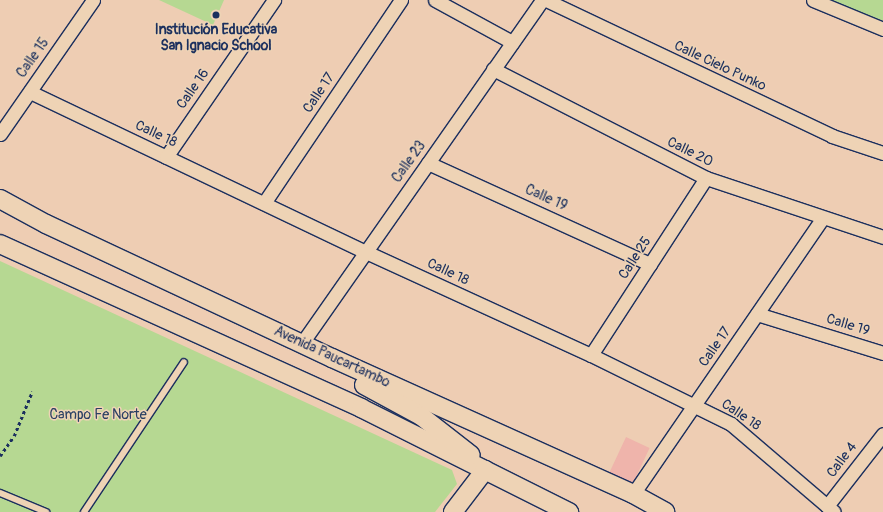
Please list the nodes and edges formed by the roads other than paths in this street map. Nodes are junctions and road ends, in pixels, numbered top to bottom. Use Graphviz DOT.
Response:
graph roads {
  1 [pos="93,0"];
  2 [pos="274,0"];
  3 [pos="401,0"];
  4 [pos="435,0"];
  5 [pos="542,0"];
  6 [pos="546,0"];
  7 [pos="812,0"];
  8 [pos="883,29"];
  9 [pos="512,42"];
  10 [pos="493,69"];
  11 [pos="30,92"];
  12 [pos="0,134"];
  13 [pos="883,153"];
  14 [pos="166,156"];
  15 [pos="428,163"];
  16 [pos="706,178"];
  17 [pos="0,199"];
  18 [pos="264,203"];
  19 [pos="823,218"];
  20 [pos="883,237"];
  21 [pos="0,244"];
  22 [pos="366,252"];
  23 [pos="650,264"];
  24 [pos="757,314"];
  25 [pos="302,343"];
  26 [pos="883,353"];
  27 [pos="591,355"];
  28 [pos="332,358"];
  29 [pos="184,362"];
  30 [pos="694,405"];
  31 [pos="883,434"];
  32 [pos="485,470"];
  33 [pos="0,492"];
  34 [pos="633,494"];
  35 [pos="831,509"];
  36 [pos="46,512"];
  37 [pos="84,512"];
  38 [pos="453,512"];
  39 [pos="569,512"];
  40 [pos="665,512"];
  1 -- 11 [label="street, Calle 15"];
  2 -- 14 [label="street, Calle 16"];
  3 -- 18 [label="street, Calle 17"];
  4 -- 9 [label="street"];
  5 -- 9 [label="street, Calle 23"];
  6 -- 13 [label="street, Calle Cielo Punko"];
  7 -- 8 [label="street"];
  9 -- 10 [label="street, Calle 23"];
  10 -- 15 [label="street, Calle 23"];
  10 -- 16 [label="street, Calle 20"];
  11 -- 12 [label="street, Calle 15"];
  11 -- 14 [label="street, Calle 18"];
  14 -- 18 [label="street, Calle 18"];
  15 -- 22 [label="street, Calle 23"];
  15 -- 23 [label="street, Calle 19"];
  16 -- 19 [label="street, Calle 20"];
  16 -- 23 [label="street, Calle 25"];
  17 -- 25 [label="main road, Avenida Paucartambo"];
  18 -- 22 [label="street, Calle 18"];
  19 -- 20 [label="street, Calle 20"];
  19 -- 24 [label="street, Calle 17"];
  21 -- 32 [label="main road"];
  22 -- 25 [label="street, Calle 23"];
  22 -- 27 [label="street, Calle 18"];
  23 -- 27 [label="street, Calle 25"];
  24 -- 26 [label="street, Calle 19"];
  24 -- 30 [label="street, Calle 17"];
  25 -- 28 [label="main road, Avenida Paucartambo"];
  27 -- 30 [label="street, Calle 18"];
  28 -- 32 [label="main road"];
  28 -- 34 [label="main road, Avenida Paucartambo"];
  29 -- 37 [label="lane"];
  30 -- 34 [label="street, Calle 17"];
  30 -- 35 [label="street, Calle 18"];
  31 -- 35 [label="street, Calle 4"];
  32 -- 38 [label="main road"];
  32 -- 39 [label="main road"];
  33 -- 36 [label="lane"];
  34 -- 40 [label="main road, Avenida Paucartambo"];
}
